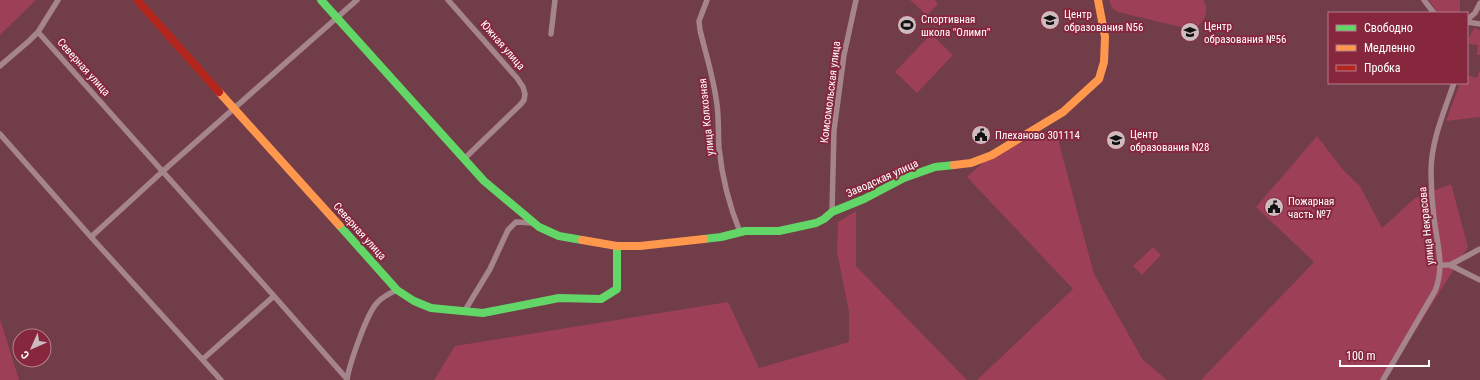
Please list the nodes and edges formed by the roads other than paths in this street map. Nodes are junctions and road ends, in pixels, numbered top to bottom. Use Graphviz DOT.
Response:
graph roads {
  1 [pos="58,0"];
  2 [pos="137,0"];
  3 [pos="321,0"];
  4 [pos="357,0"];
  5 [pos="448,0"];
  6 [pos="555,0"];
  7 [pos="707,0"];
  8 [pos="856,0"];
  9 [pos="1098,0"];
  10 [pos="1424,0"];
  11 [pos="1480,3"];
  12 [pos="1433,12"];
  13 [pos="337,17"];
  14 [pos="1468,20"];
  15 [pos="1468,21"];
  16 [pos="1479,25"];
  17 [pos="38,32"];
  18 [pos="551,34"];
  19 [pos="0,66"];
  20 [pos="1454,84"];
  21 [pos="234,108"];
  22 [pos="0,134"];
  23 [pos="464,159"];
  24 [pos="163,171"];
  25 [pos="832,212"];
  26 [pos="537,225"];
  27 [pos="740,232"];
  28 [pos="91,237"];
  29 [pos="618,246"];
  30 [pos="1480,249"];
  31 [pos="1441,265"];
  32 [pos="1450,265"];
  33 [pos="1480,280"];
  34 [pos="398,290"];
  35 [pos="274,296"];
  36 [pos="464,312"];
  37 [pos="203,359"];
  38 [pos="220,380"];
  39 [pos="347,380"];
  40 [pos="1383,380"];
  1 -- 17 [label="street"];
  2 -- 21 [label="street, Северная улица"];
  3 -- 13 [label="street"];
  4 -- 13 [label="street"];
  5 -- 23 [label="street, Южная улица"];
  6 -- 18 [label="street"];
  7 -- 27 [label="street, улица Колхозная"];
  8 -- 25 [label="street, Комсомольская улица"];
  9 -- 25 [label="street, Заводская улица"];
  10 -- 12 [label="street"];
  11 -- 14 [label="street"];
  13 -- 21 [label="street"];
  13 -- 23 [label="street"];
  15 -- 16 [label="street"];
  17 -- 19 [label="street"];
  17 -- 24 [label="street, Северная улица"];
  20 -- 31 [label="street, улица Некрасова"];
  21 -- 24 [label="street"];
  21 -- 34 [label="street, Северная улица"];
  22 -- 28 [label="street"];
  23 -- 26 [label="street"];
  24 -- 28 [label="street"];
  24 -- 35 [label="street, Северная улица"];
  25 -- 27 [label="street, Заводская улица"];
  26 -- 29 [label="street, Заводская улица"];
  26 -- 36 [label="street"];
  27 -- 29 [label="street, Заводская улица"];
  28 -- 37 [label="street"];
  29 -- 36 [label="street"];
  30 -- 32 [label="street"];
  31 -- 32 [label="street"];
  31 -- 40 [label="street, улица Некрасова"];
  32 -- 33 [label="street"];
  34 -- 36 [label="street"];
  34 -- 39 [label="street, Северная улица"];
  35 -- 37 [label="street"];
  35 -- 39 [label="street, Северная улица"];
  37 -- 38 [label="street"];
}
